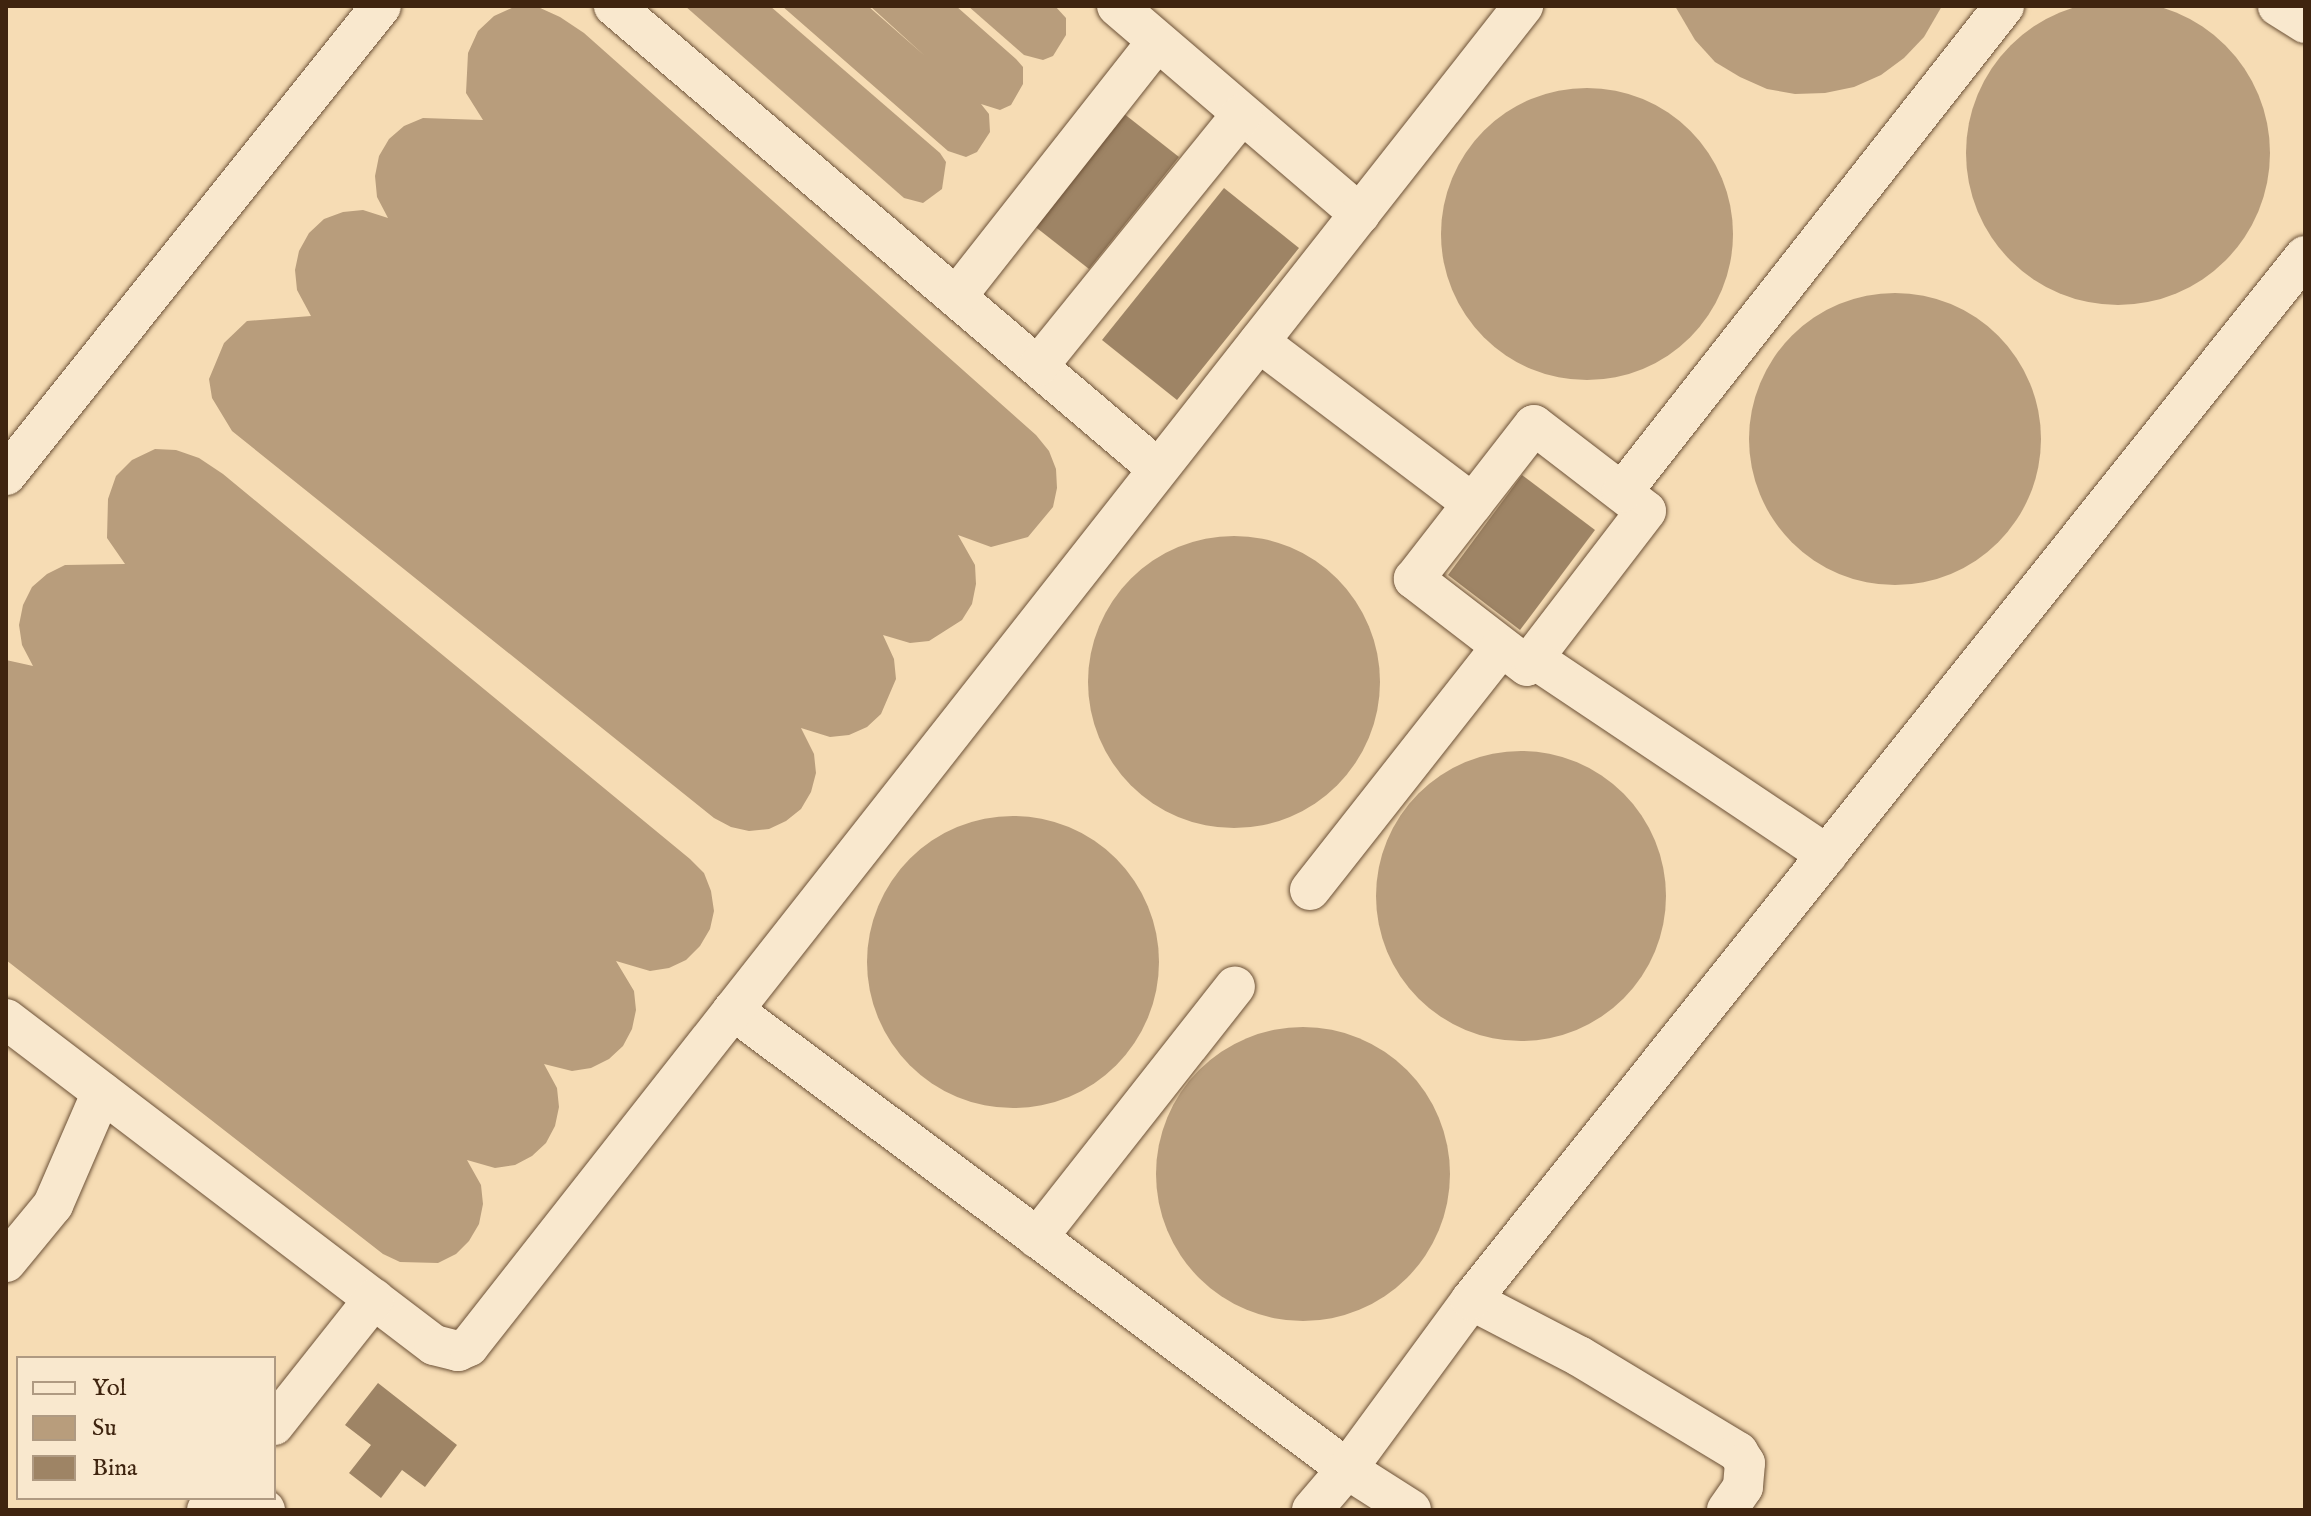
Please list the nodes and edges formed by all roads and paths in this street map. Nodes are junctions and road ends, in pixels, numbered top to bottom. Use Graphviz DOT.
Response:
graph roads {
  1 [pos="381,6"];
  2 [pos="614,6"];
  3 [pos="1117,6"];
  4 [pos="1523,6"];
  5 [pos="2004,6"];
  6 [pos="2278,6"];
  7 [pos="2305,23"];
  8 [pos="1157,42"];
  9 [pos="1242,114"];
  10 [pos="1360,214"];
  11 [pos="2305,256"];
  12 [pos="956,297"];
  13 [pos="1259,342"];
  14 [pos="1038,366"];
  15 [pos="1158,469"];
  16 [pos="6,475"];
  17 [pos="1622,492"];
  18 [pos="1473,504"];
  19 [pos="1517,652"];
  20 [pos="1827,855"];
  21 [pos="1310,890"];
  22 [pos="1235,986"];
  23 [pos="733,1010"];
  24 [pos="6,1019"];
  25 [pos="102,1092"];
  26 [pos="1037,1238"];
  27 [pos="6,1262"];
  28 [pos="374,1299"];
  29 [pos="1471,1300"];
  30 [pos="276,1422"];
  31 [pos="1347,1469"];
  32 [pos="1390,1504"];
  33 [pos="1312,1510"];
  34 [pos="1727,1510"];
  1 -- 16 [label="lane"];
  2 -- 12 [label="lane"];
  3 -- 8 [label="lane"];
  4 -- 10 [label="lane"];
  5 -- 17 [label="lane"];
  6 -- 7 [label="lane"];
  8 -- 9 [label="lane"];
  8 -- 12 [label="lane"];
  9 -- 10 [label="lane"];
  9 -- 14 [label="lane"];
  10 -- 13 [label="lane"];
  11 -- 20 [label="lane"];
  12 -- 14 [label="lane"];
  13 -- 15 [label="lane"];
  13 -- 18 [label="lane"];
  14 -- 15 [label="lane"];
  15 -- 23 [label="lane"];
  17 -- 18 [label="lane"];
  17 -- 19 [label="lane"];
  18 -- 19 [label="lane"];
  19 -- 20 [label="lane"];
  19 -- 21 [label="lane"];
  20 -- 29 [label="lane"];
  22 -- 26 [label="lane"];
  23 -- 26 [label="lane"];
  23 -- 28 [label="lane"];
  24 -- 25 [label="lane"];
  25 -- 27 [label="lane"];
  25 -- 28 [label="lane"];
  26 -- 31 [label="lane"];
  28 -- 30 [label="lane"];
  29 -- 31 [label="lane"];
  29 -- 34 [label="lane"];
  31 -- 32 [label="lane"];
  31 -- 33 [label="lane"];
}
